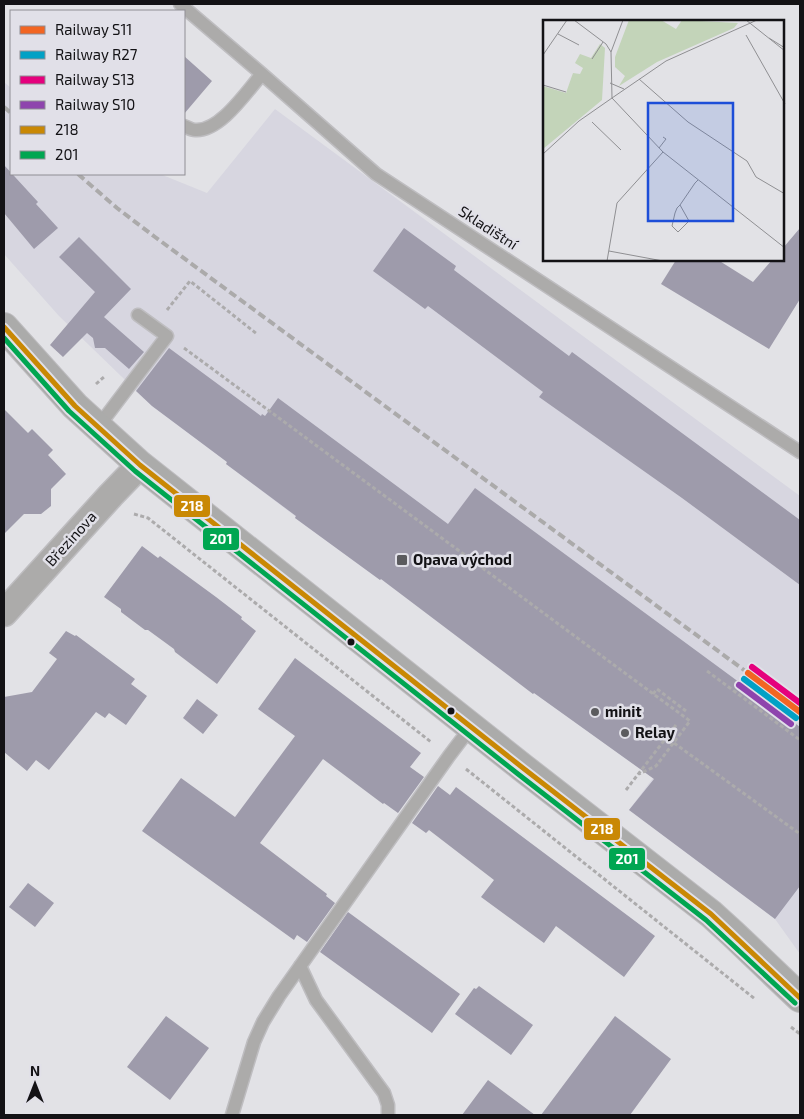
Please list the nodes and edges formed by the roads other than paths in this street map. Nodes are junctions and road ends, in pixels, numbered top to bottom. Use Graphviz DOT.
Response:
graph roads {
  1 [pos="180,4"];
  2 [pos="262,74"];
  3 [pos="185,126"];
  4 [pos="138,315"];
  5 [pos="4,328"];
  6 [pos="98,426"];
  7 [pos="800,452"];
  8 [pos="140,465"];
  9 [pos="4,613"];
  10 [pos="471,727"];
  11 [pos="300,966"];
  12 [pos="800,998"];
  13 [pos="232,1115"];
  14 [pos="388,1115"];
  1 -- 2 [label="lane, Skladištní"];
  2 -- 3 [label="lane"];
  2 -- 7 [label="lane, Skladištní"];
  4 -- 6 [label="lane"];
  5 -- 6 [label="main road"];
  6 -- 8 [label="main road"];
  8 -- 9 [label="street, Březinova"];
  8 -- 10 [label="main road"];
  10 -- 11 [label="lane"];
  10 -- 12 [label="main road"];
  11 -- 13 [label="lane"];
  11 -- 14 [label="lane"];
}
